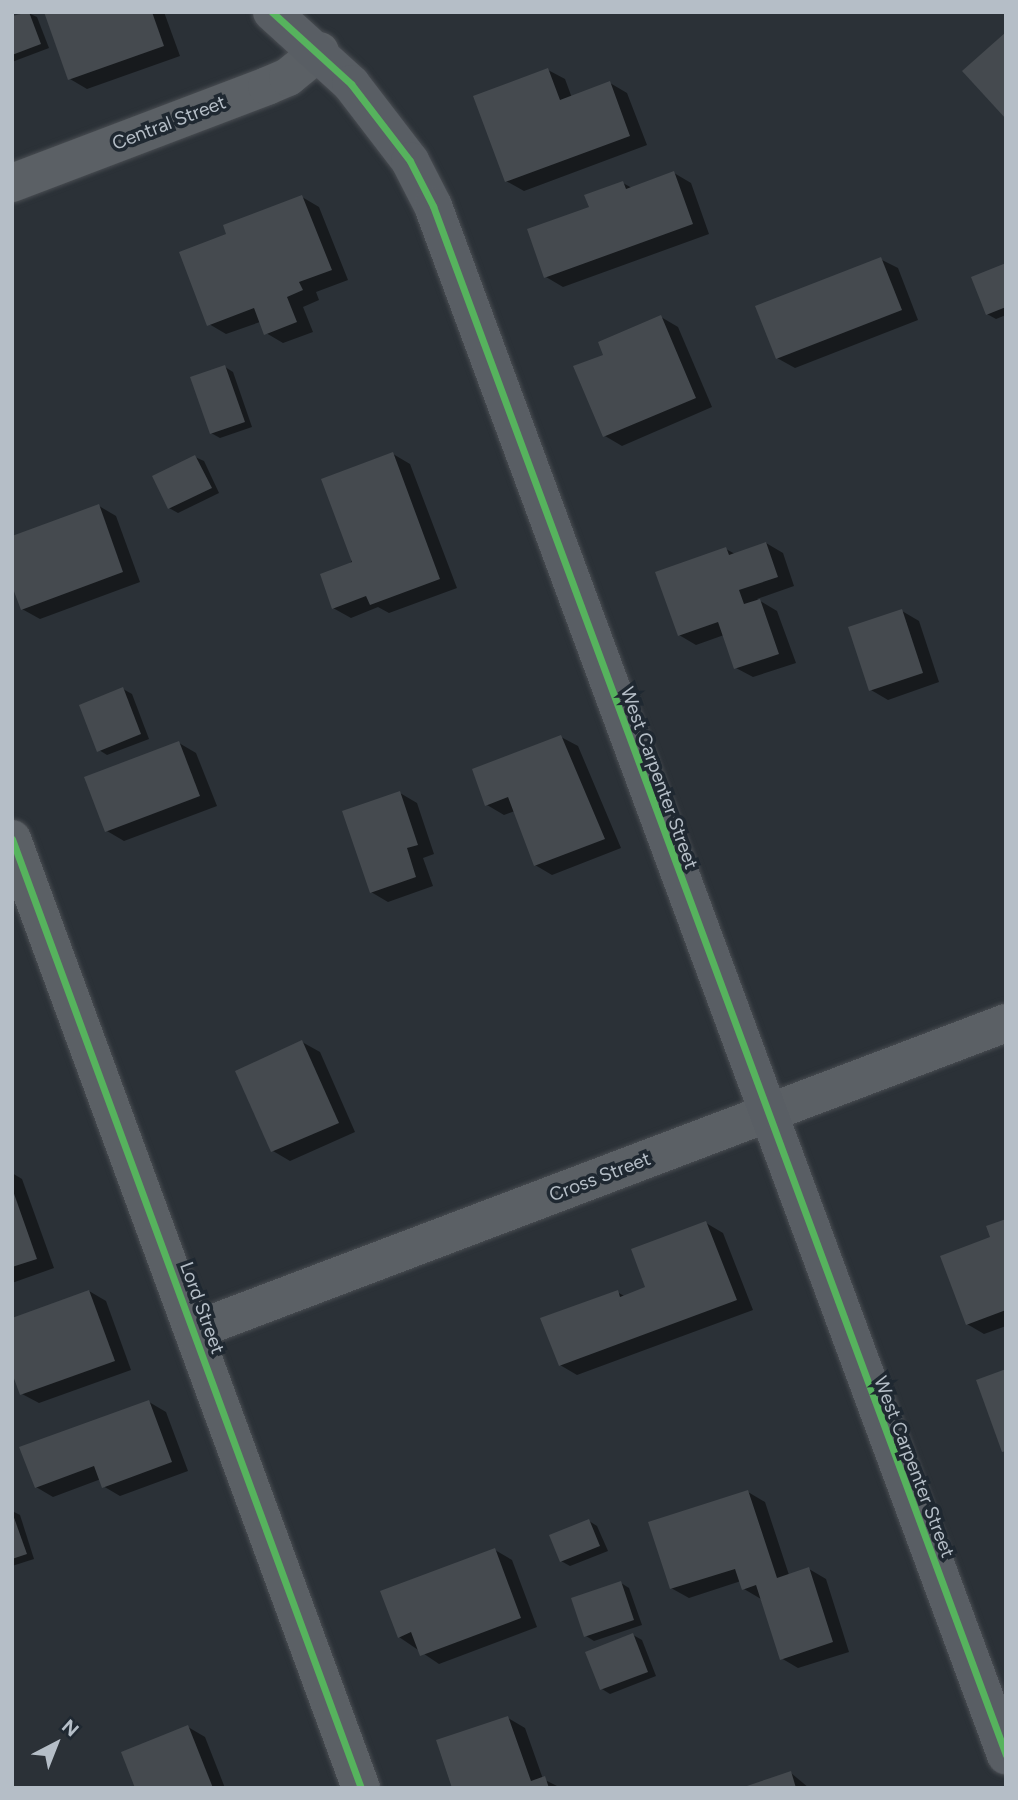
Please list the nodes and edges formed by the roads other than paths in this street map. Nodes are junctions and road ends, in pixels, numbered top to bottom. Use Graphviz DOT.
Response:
graph roads {
  1 [pos="272,12"];
  2 [pos="320,51"];
  3 [pos="12,183"];
  4 [pos="12,839"];
  5 [pos="1006,1023"];
  6 [pos="765,1114"];
  7 [pos="193,1331"];
  8 [pos="1006,1755"];
  9 [pos="361,1788"];
  1 -- 2 [label="street, West Carpenter Street"];
  2 -- 3 [label="street, Central Street"];
  2 -- 6 [label="street, West Carpenter Street"];
  4 -- 7 [label="street, Lord Street"];
  5 -- 6 [label="street, Cross Street"];
  6 -- 7 [label="street, Cross Street"];
  6 -- 8 [label="street, West Carpenter Street"];
  7 -- 9 [label="street, Lord Street"];
}
